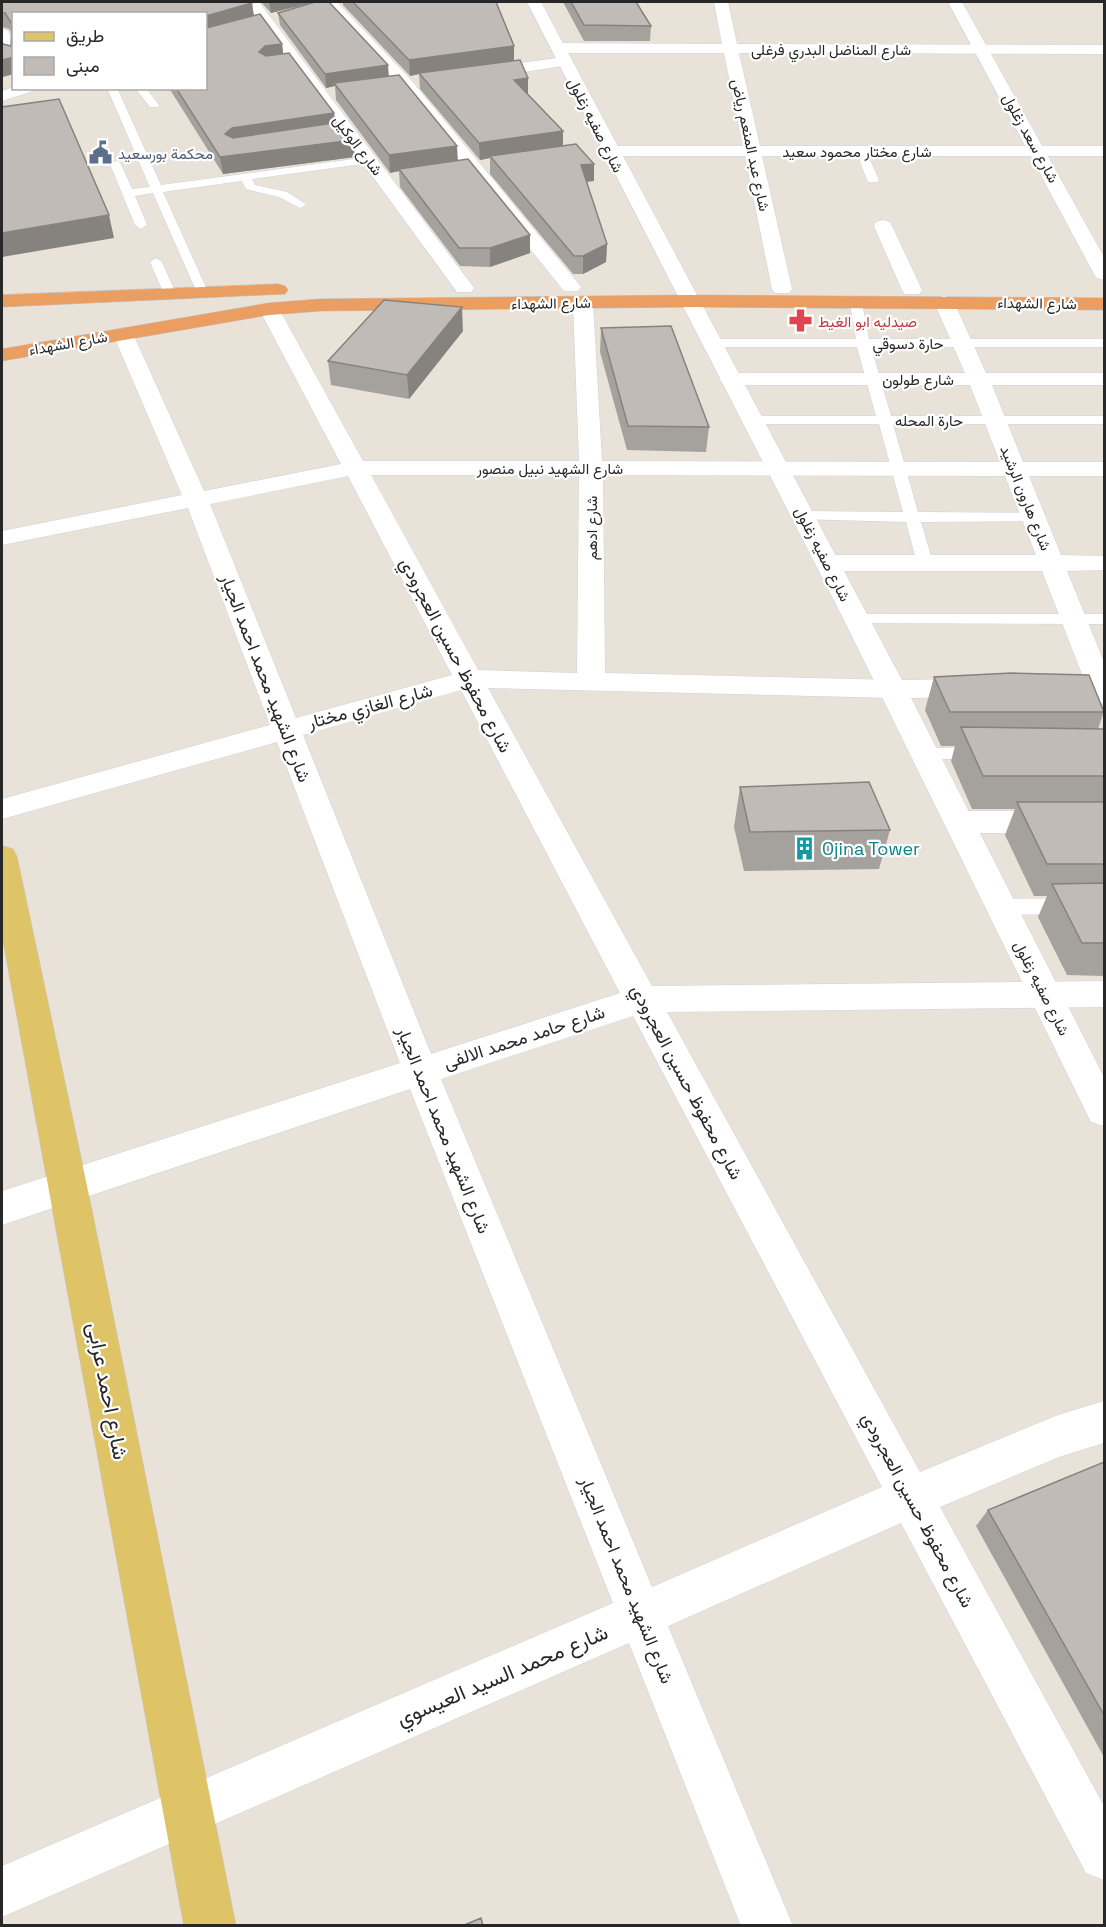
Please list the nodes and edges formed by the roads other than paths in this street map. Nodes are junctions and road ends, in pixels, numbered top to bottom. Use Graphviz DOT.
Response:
graph roads {
  1 [pos="252,2"];
  2 [pos="534,2"];
  3 [pos="721,2"];
  4 [pos="956,2"];
  5 [pos="329,3"];
  6 [pos="272,20"];
  7 [pos="246,28"];
  8 [pos="2,33"];
  9 [pos="731,49"];
  10 [pos="982,49"];
  11 [pos="1104,49"];
  12 [pos="12,52"];
  13 [pos="561,55"];
  14 [pos="462,76"];
  15 [pos="428,80"];
  16 [pos="405,83"];
  17 [pos="384,86"];
  18 [pos="21,90"];
  19 [pos="113,90"];
  20 [pos="142,90"];
  21 [pos="342,92"];
  22 [pos="321,95"];
  23 [pos="2,96"];
  24 [pos="154,105"];
  25 [pos="604,150"];
  26 [pos="752,151"];
  27 [pos="861,151"];
  28 [pos="1038,151"];
  29 [pos="1104,152"];
  30 [pos="369,160"];
  31 [pos="116,164"];
  32 [pos="497,165"];
  33 [pos="474,168"];
  34 [pos="207,169"];
  35 [pos="452,171"];
  36 [pos="245,176"];
  37 [pos="408,178"];
  38 [pos="873,180"];
  39 [pos="213,181"];
  40 [pos="386,181"];
  41 [pos="157,189"];
  42 [pos="128,193"];
  43 [pos="300,205"];
  44 [pos="141,225"];
  45 [pos="883,226"];
  46 [pos="156,262"];
  47 [pos="1104,274"];
  48 [pos="465,288"];
  49 [pos="782,289"];
  50 [pos="912,290"];
  51 [pos="1104,290"];
  52 [pos="202,292"];
  53 [pos="686,293"];
  54 [pos="170,294"];
  55 [pos="577,295"];
  56 [pos="2,301"];
  57 [pos="944,302"];
  58 [pos="856,303"];
  59 [pos="1104,304"];
  60 [pos="269,309"];
  61 [pos="123,334"];
  62 [pos="712,343"];
  63 [pos="863,343"];
  64 [pos="963,343"];
  65 [pos="1104,343"];
  66 [pos="2,355"];
  67 [pos="731,379"];
  68 [pos="874,379"];
  69 [pos="978,379"];
  70 [pos="1104,379"];
  71 [pos="753,420"];
  72 [pos="885,420"];
  73 [pos="994,420"];
  74 [pos="1104,420"];
  75 [pos="355,468"];
  76 [pos="591,468"];
  77 [pos="779,469"];
  78 [pos="1014,469"];
  79 [pos="1104,469"];
  80 [pos="899,470"];
  81 [pos="195,499"];
  82 [pos="803,516"];
  83 [pos="912,517"];
  84 [pos="1034,518"];
  85 [pos="2,538"];
  86 [pos="828,563"];
  87 [pos="925,563"];
  88 [pos="1052,563"];
  89 [pos="1104,563"];
  90 [pos="857,619"];
  91 [pos="1074,619"];
  92 [pos="1104,619"];
  93 [pos="469,679"];
  94 [pos="591,681"];
  95 [pos="893,689"];
  96 [pos="1104,691"];
  97 [pos="286,729"];
  98 [pos="925,754"];
  99 [pos="997,754"];
  100 [pos="2,809"];
  101 [pos="960,822"];
  102 [pos="1104,822"];
  103 [pos="2,857"];
  104 [pos="1104,906"];
  105 [pos="1001,907"];
  106 [pos="1044,994"];
  107 [pos="1104,994"];
  108 [pos="642,999"];
  109 [pos="420,1071"];
  110 [pos="1104,1111"];
  111 [pos="68,1186"];
  112 [pos="2,1208"];
  113 [pos="1104,1422"];
  114 [pos="911,1497"];
  115 [pos="641,1614"];
  116 [pos="188,1811"];
  117 [pos="1104,1856"];
  118 [pos="2,1892"];
  119 [pos="210,1926"];
  120 [pos="767,1926"];
  1 -- 6 [label="street, شارع الوكيل"];
  2 -- 13 [label="street, شارع صفيه زغلول"];
  3 -- 9 [label="street, شارع عبد المنعم رياض"];
  4 -- 10 [label="street, شارع سعد زغلول"];
  5 -- 16 [label="street"];
  6 -- 7 [label="street"];
  6 -- 22 [label="street, شارع الوكيل"];
  8 -- 12 [label="street"];
  9 -- 10 [label="street, شارع المناضل البدري فرغلى"];
  9 -- 13 [label="street, شارع المناضل البدري فرغلى"];
  9 -- 26 [label="street, شارع عبد المنعم رياض"];
  10 -- 11 [label="street, شارع المناضل البدري فرغلى"];
  10 -- 28 [label="street, شارع سعد زغلول"];
  13 -- 14 [label="street, شارع المناضل البدري فرغلى"];
  13 -- 25 [label="street, شارع صفيه زغلول"];
  15 -- 16 [label="street"];
  16 -- 17 [label="street"];
  16 -- 33 [label="street"];
  18 -- 23 [label="street"];
  19 -- 41 [label="lane"];
  20 -- 24 [label="lane"];
  21 -- 22 [label="street"];
  22 -- 30 [label="street, شارع الوكيل"];
  25 -- 26 [label="street, شارع مختار محمود سعيد"];
  25 -- 53 [label="street, شارع صفيه زغلول"];
  26 -- 27 [label="street, شارع مختار محمود سعيد"];
  26 -- 49 [label="street, شارع عبد المنعم رياض"];
  27 -- 28 [label="street, شارع مختار محمود سعيد"];
  27 -- 38 [label="lane"];
  28 -- 29 [label="street, شارع مختار محمود سعيد"];
  28 -- 47 [label="street, شارع سعد زغلول"];
  30 -- 36 [label="lane"];
  30 -- 40 [label="street, شارع الوكيل"];
  31 -- 42 [label="lane"];
  32 -- 33 [label="street"];
  33 -- 35 [label="street"];
  33 -- 55 [label="street"];
  34 -- 39 [label="lane"];
  36 -- 39 [label="lane"];
  36 -- 43 [label="lane"];
  37 -- 40 [label="street"];
  39 -- 41 [label="lane"];
  40 -- 48 [label="street, شارع الوكيل"];
  41 -- 42 [label="lane"];
  41 -- 52 [label="lane"];
  42 -- 44 [label="lane"];
  45 -- 50 [label="street"];
  46 -- 54 [label="lane"];
  48 -- 52 [label="highway, شارع الشهداء"];
  48 -- 55 [label="highway, شارع الشهداء"];
  49 -- 50 [label="highway, شارع الشهداء"];
  49 -- 53 [label="highway, شارع الشهداء"];
  50 -- 51 [label="highway, شارع الشهداء"];
  52 -- 54 [label="highway, شارع الشهداء"];
  53 -- 55 [label="highway, شارع الشهداء"];
  53 -- 58 [label="highway, شارع الشهداء"];
  53 -- 62 [label="street, شارع صفيه زغلول"];
  54 -- 56 [label="highway, شارع الشهداء"];
  55 -- 60 [label="highway, شارع الشهداء"];
  55 -- 76 [label="street, شارع ادهم"];
  57 -- 58 [label="highway, شارع الشهداء"];
  57 -- 59 [label="highway, شارع الشهداء"];
  57 -- 64 [label="street, شارع هارون الرشيد"];
  58 -- 63 [label="lane"];
  60 -- 61 [label="highway, شارع الشهداء"];
  60 -- 75 [label="street, شارع محفوظ حسين العجرودي"];
  61 -- 66 [label="highway, شارع الشهداء"];
  61 -- 81 [label="street, شارع الشهيد محمد احمد الجيار"];
  62 -- 63 [label="lane, حارة دسوقي"];
  62 -- 67 [label="street, شارع صفيه زغلول"];
  63 -- 64 [label="lane, حارة دسوقي"];
  63 -- 68 [label="lane"];
  64 -- 65 [label="lane, حارة دسوقي"];
  64 -- 69 [label="street, شارع هارون الرشيد"];
  67 -- 68 [label="street, شارع طولون"];
  67 -- 71 [label="street, شارع صفيه زغلول"];
  68 -- 69 [label="street, شارع طولون"];
  68 -- 72 [label="lane"];
  69 -- 70 [label="street, شارع طولون"];
  69 -- 73 [label="street, شارع هارون الرشيد"];
  71 -- 72 [label="lane, حارة المحله"];
  71 -- 77 [label="street, شارع صفيه زغلول"];
  72 -- 73 [label="lane, حارة المحله"];
  72 -- 80 [label="lane"];
  73 -- 74 [label="lane, حارة المحله"];
  73 -- 78 [label="street, شارع هارون الرشيد"];
  75 -- 76 [label="street, شارع الشهيد نبيل منصور"];
  75 -- 81 [label="street, شارع الشهيد نبيل منصور"];
  75 -- 93 [label="street, شارع محفوظ حسين العجرودي"];
  76 -- 77 [label="street, شارع الشهيد نبيل منصور"];
  76 -- 94 [label="street, شارع ادهم"];
  77 -- 80 [label="street, شارع الشهيد نبيل منصور"];
  77 -- 82 [label="street, شارع صفيه زغلول"];
  78 -- 79 [label="street, شارع الشهيد نبيل منصور"];
  78 -- 80 [label="street, شارع الشهيد نبيل منصور"];
  78 -- 84 [label="street, شارع هارون الرشيد"];
  80 -- 83 [label="lane"];
  81 -- 85 [label="street, شارع الشهيد نبيل منصور"];
  81 -- 97 [label="street, شارع الشهيد محمد احمد الجيار"];
  82 -- 83 [label="lane"];
  82 -- 86 [label="street, شارع صفيه زغلول"];
  83 -- 84 [label="lane"];
  83 -- 87 [label="lane"];
  84 -- 88 [label="street, شارع هارون الرشيد"];
  86 -- 87 [label="street"];
  86 -- 90 [label="street, شارع صفيه زغلول"];
  87 -- 88 [label="street"];
  88 -- 89 [label="street"];
  88 -- 91 [label="street, شارع هارون الرشيد"];
  90 -- 91 [label="lane"];
  90 -- 95 [label="street, شارع صفيه زغلول"];
  91 -- 92 [label="lane"];
  91 -- 96 [label="street, شارع هارون الرشيد"];
  93 -- 94 [label="street, شارع الغازي مختار"];
  93 -- 97 [label="street, شارع الغازي مختار"];
  93 -- 108 [label="street, شارع محفوظ حسين العجرودي"];
  94 -- 95 [label="street, شارع الغازي مختار"];
  95 -- 96 [label="street, شارع الغازي مختار"];
  95 -- 98 [label="street, شارع صفيه زغلول"];
  97 -- 100 [label="street, شارع الغازي مختار"];
  97 -- 109 [label="street, شارع الشهيد محمد احمد الجيار"];
  98 -- 99 [label="lane"];
  98 -- 101 [label="street, شارع صفيه زغلول"];
  101 -- 102 [label="street"];
  101 -- 105 [label="street, شارع صفيه زغلول"];
  103 -- 111 [label="main road, شارع احمد عرابى"];
  104 -- 105 [label="lane"];
  105 -- 106 [label="street, شارع صفيه زغلول"];
  106 -- 107 [label="street, شارع حامد محمد الالفى"];
  106 -- 108 [label="street, شارع حامد محمد الالفى"];
  106 -- 110 [label="street, شارع صفيه زغلول"];
  108 -- 109 [label="street, شارع حامد محمد الالفى"];
  108 -- 114 [label="street, شارع محفوظ حسين العجرودي"];
  109 -- 111 [label="street, شارع حامد محمد الالفى"];
  109 -- 115 [label="street, شارع الشهيد محمد احمد الجيار"];
  111 -- 112 [label="street, شارع حامد محمد الالفى"];
  111 -- 116 [label="main road, شارع احمد عرابى"];
  113 -- 114 [label="street, شارع محمد السيد العيسوي"];
  114 -- 115 [label="street, شارع محمد السيد العيسوي"];
  114 -- 117 [label="street, شارع محفوظ حسين العجرودي"];
  115 -- 116 [label="street, شارع محمد السيد العيسوي"];
  115 -- 120 [label="street, شارع الشهيد محمد احمد الجيار"];
  116 -- 118 [label="street, شارع محمد السيد العيسوي"];
  116 -- 119 [label="main road, شارع احمد عرابى"];
}
